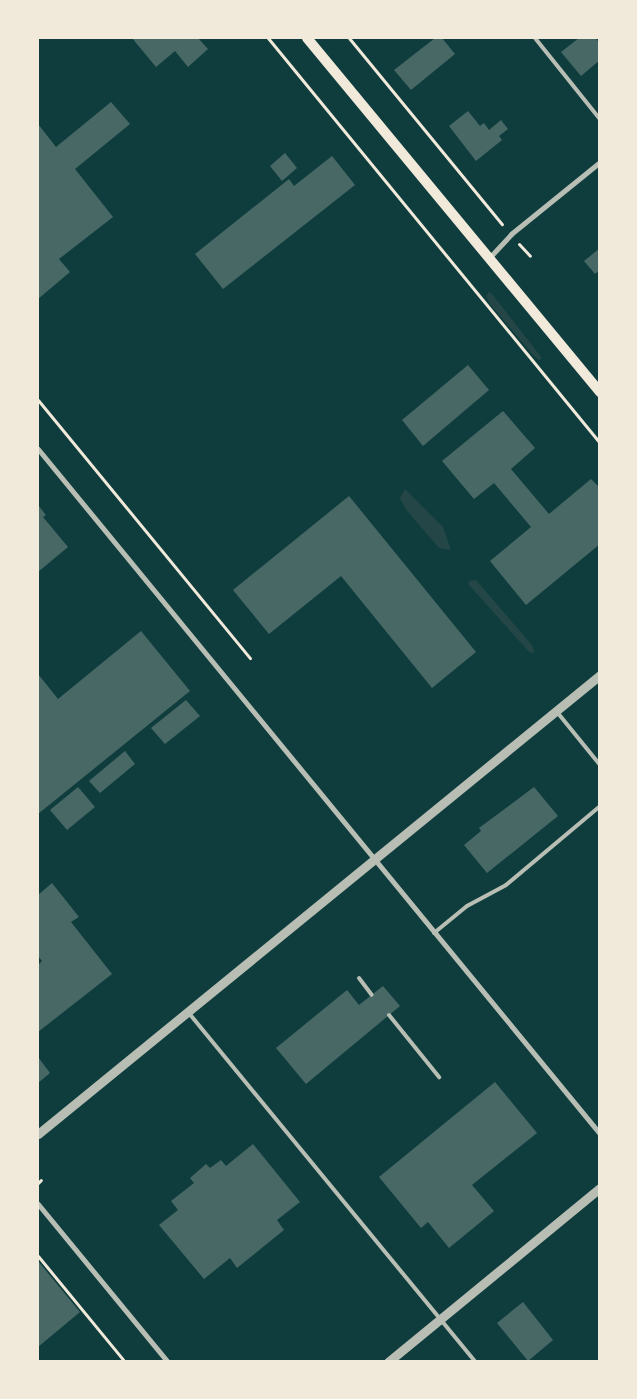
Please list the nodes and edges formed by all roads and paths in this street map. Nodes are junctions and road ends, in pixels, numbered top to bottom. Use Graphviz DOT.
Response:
graph roads {
  1 [pos="268,38"];
  2 [pos="307,38"];
  3 [pos="349,38"];
  4 [pos="536,38"];
  5 [pos="600,118"];
  6 [pos="600,162"];
  7 [pos="511,234"];
  8 [pos="530,256"];
  9 [pos="489,258"];
  10 [pos="600,392"];
  11 [pos="38,400"];
  12 [pos="600,443"];
  13 [pos="38,449"];
  14 [pos="250,658"];
  15 [pos="600,675"];
  16 [pos="556,711"];
  17 [pos="600,765"];
  18 [pos="600,806"];
  19 [pos="375,858"];
  20 [pos="434,933"];
  21 [pos="359,978"];
  22 [pos="372,995"];
  23 [pos="188,1012"];
  24 [pos="389,1015"];
  25 [pos="439,1077"];
  26 [pos="38,1134"];
  27 [pos="600,1134"];
  28 [pos="41,1180"];
  29 [pos="38,1183"];
  30 [pos="600,1188"];
  31 [pos="38,1204"];
  32 [pos="38,1256"];
  33 [pos="440,1319"];
  34 [pos="125,1362"];
  35 [pos="168,1362"];
  36 [pos="388,1362"];
  37 [pos="476,1362"];
  1 -- 12 [label="path"];
  2 -- 9 [label="main road"];
  3 -- 7 [label="path"];
  4 -- 5 [label="lane"];
  6 -- 7 [label="street"];
  7 -- 8 [label="path"];
  7 -- 9 [label="street"];
  9 -- 10 [label="main road"];
  11 -- 14 [label="path"];
  13 -- 19 [label="street"];
  15 -- 16 [label="street"];
  16 -- 17 [label="lane"];
  16 -- 19 [label="street"];
  18 -- 20 [label="lane"];
  19 -- 20 [label="street"];
  19 -- 23 [label="street"];
  20 -- 27 [label="street"];
  21 -- 22 [label="lane"];
  23 -- 26 [label="street"];
  23 -- 33 [label="lane"];
  24 -- 25 [label="lane"];
  28 -- 29 [label="path"];
  30 -- 33 [label="street"];
  31 -- 35 [label="street"];
  32 -- 34 [label="path"];
  33 -- 36 [label="street"];
  33 -- 37 [label="lane"];
}
